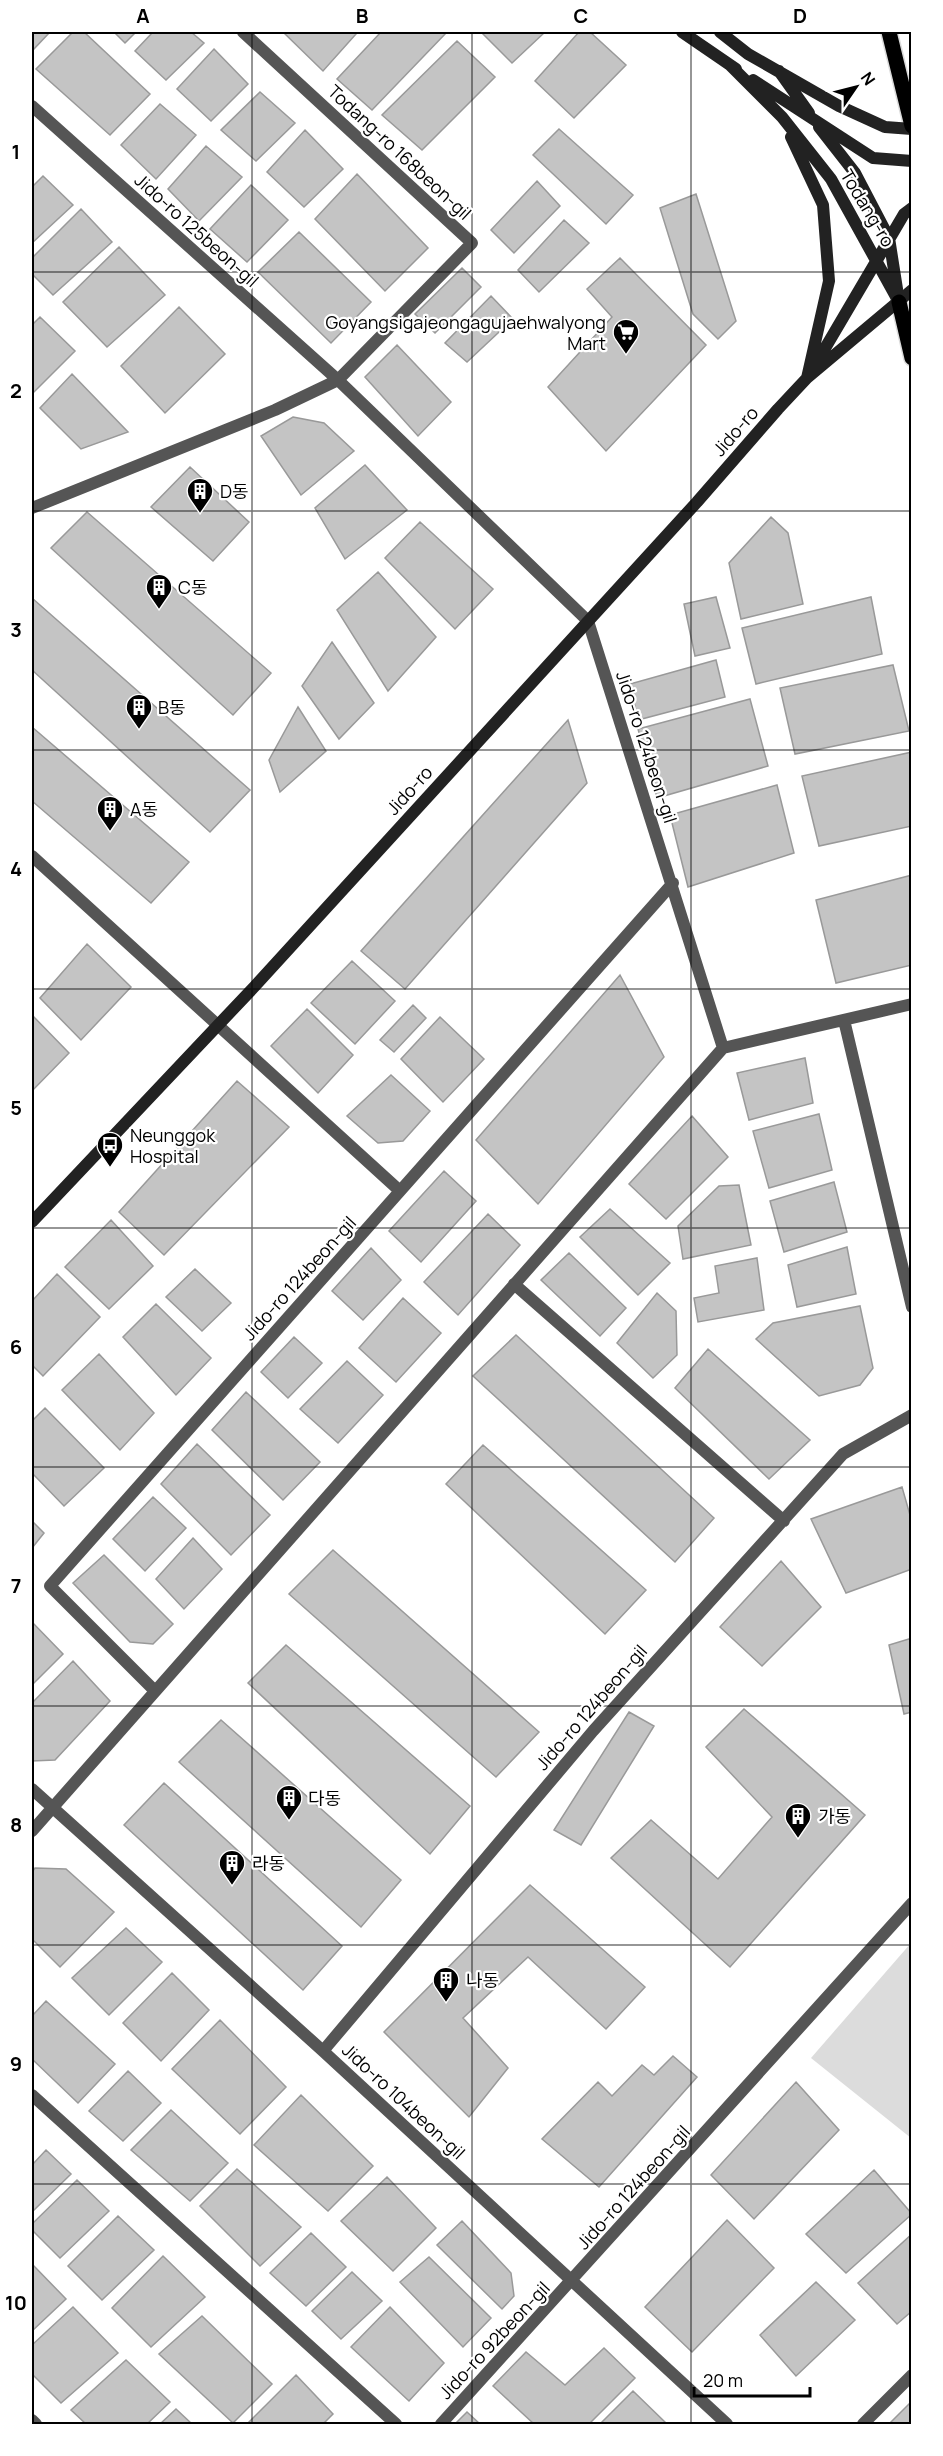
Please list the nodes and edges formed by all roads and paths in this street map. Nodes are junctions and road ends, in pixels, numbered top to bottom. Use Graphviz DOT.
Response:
graph roads {
  1 [pos="243,32"];
  2 [pos="682,32"];
  3 [pos="720,32"];
  4 [pos="890,32"];
  5 [pos="730,65"];
  6 [pos="779,71"];
  7 [pos="32,106"];
  8 [pos="782,117"];
  9 [pos="813,120"];
  10 [pos="912,128"];
  11 [pos="912,161"];
  12 [pos="912,208"];
  13 [pos="889,238"];
  14 [pos="877,259"];
  15 [pos="912,290"];
  16 [pos="899,302"];
  17 [pos="912,358"];
  18 [pos="807,378"];
  19 [pos="338,380"];
  20 [pos="32,508"];
  21 [pos="588,621"];
  22 [pos="32,856"];
  23 [pos="673,883"];
  24 [pos="912,1004"];
  25 [pos="844,1020"];
  26 [pos="219,1024"];
  27 [pos="723,1048"];
  28 [pos="400,1191"];
  29 [pos="32,1222"];
  30 [pos="514,1284"];
  31 [pos="912,1307"];
  32 [pos="912,1415"];
  33 [pos="784,1521"];
  34 [pos="155,1691"];
  35 [pos="32,1789"];
  36 [pos="52,1808"];
  37 [pos="32,1831"];
  38 [pos="912,1903"];
  39 [pos="323,2051"];
  40 [pos="32,2095"];
  41 [pos="573,2281"];
  42 [pos="912,2375"];
  43 [pos="32,2420"];
  44 [pos="36,2424"];
  45 [pos="396,2424"];
  46 [pos="441,2424"];
  47 [pos="727,2424"];
  48 [pos="863,2424"];
  1 -- 19 [label="street, Todang-ro 168beon-gil"];
  2 -- 5 [label="main road, Todang-ro"];
  3 -- 6 [label="main road, Todang-ro"];
  4 -- 10 [label="main road"];
  5 -- 8 [label="main road, Todang-ro"];
  5 -- 9 [label="main road, Todang-ro"];
  6 -- 9 [label="main road, Todang-ro"];
  6 -- 10 [label="main road, Todang-ro"];
  7 -- 19 [label="street, Jido-ro 125beon-gil"];
  8 -- 14 [label="main road, Todang-ro"];
  8 -- 18 [label="main road"];
  9 -- 11 [label="main road, Todang-ro"];
  9 -- 13 [label="main road, Todang-ro"];
  12 -- 13 [label="main road, Jido-ro"];
  13 -- 14 [label="main road, Jido-ro"];
  13 -- 16 [label="main road, Todang-ro"];
  14 -- 16 [label="main road, Todang-ro"];
  14 -- 18 [label="main road, Jido-ro"];
  15 -- 16 [label="main road, Jido-ro"];
  16 -- 17 [label="main road"];
  16 -- 18 [label="main road, Jido-ro"];
  18 -- 21 [label="main road, Jido-ro"];
  19 -- 20 [label="street"];
  19 -- 21 [label="street, Jido-ro 125beon-gil"];
  21 -- 23 [label="street, Jido-ro 124beon-gil"];
  21 -- 26 [label="main road, Jido-ro"];
  22 -- 26 [label="street"];
  23 -- 27 [label="street, Jido-ro 124beon-gil"];
  23 -- 28 [label="street, Jido-ro 124beon-gil"];
  24 -- 25 [label="street"];
  25 -- 27 [label="street"];
  25 -- 31 [label="street"];
  26 -- 28 [label="street"];
  26 -- 29 [label="main road, Jido-ro"];
  27 -- 30 [label="street"];
  28 -- 34 [label="street, Jido-ro 124beon-gil"];
  30 -- 33 [label="street"];
  30 -- 34 [label="street"];
  32 -- 33 [label="street, Jido-ro 124beon-gil"];
  33 -- 39 [label="street, Jido-ro 124beon-gil"];
  34 -- 36 [label="street"];
  35 -- 36 [label="street, Jido-ro 104beon-gil"];
  36 -- 37 [label="street"];
  36 -- 39 [label="street, Jido-ro 104beon-gil"];
  38 -- 41 [label="street, Jido-ro 124beon-gil"];
  39 -- 41 [label="street, Jido-ro 104beon-gil"];
  40 -- 45 [label="street"];
  41 -- 46 [label="street, Jido-ro 92beon-gil"];
  41 -- 47 [label="street, Jido-ro 104beon-gil"];
  42 -- 48 [label="street"];
  43 -- 44 [label="street"];
}
